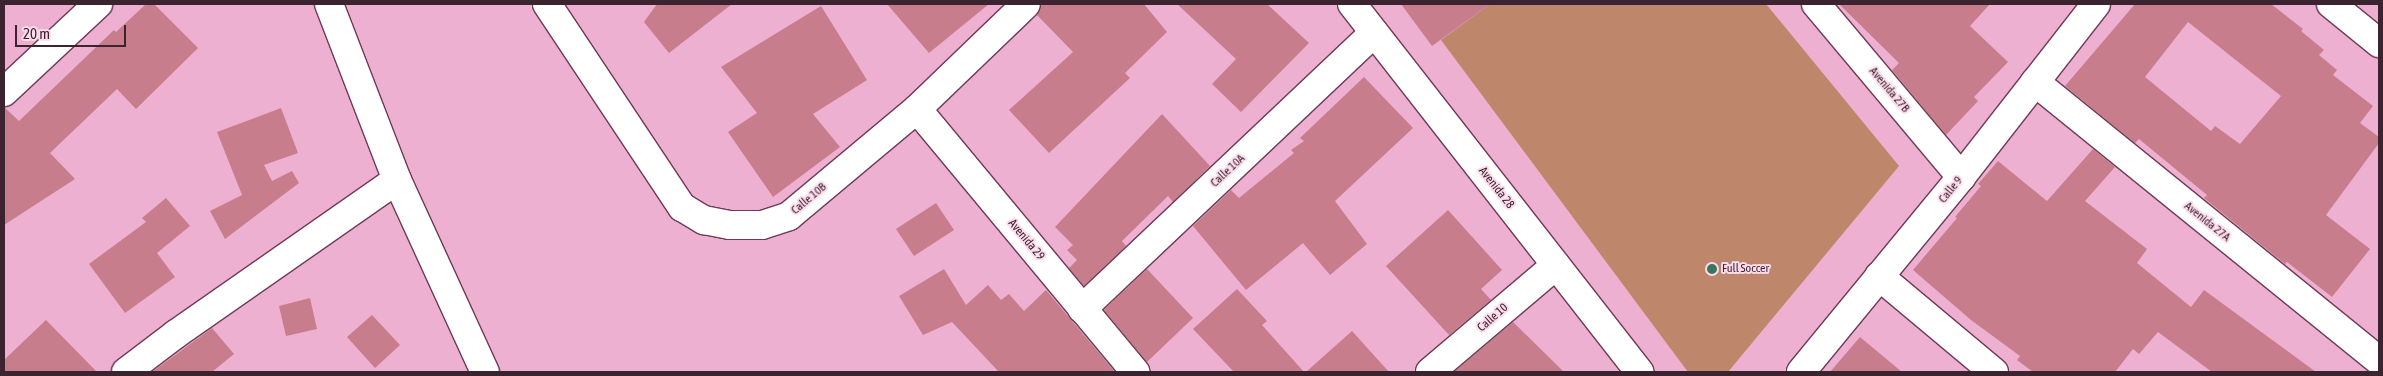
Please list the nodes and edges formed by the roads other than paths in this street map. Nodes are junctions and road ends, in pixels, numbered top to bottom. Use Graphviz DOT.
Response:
graph roads {
  1 [pos="98,4"];
  2 [pos="329,4"];
  3 [pos="547,4"];
  4 [pos="1026,4"];
  5 [pos="1352,4"];
  6 [pos="1816,4"];
  7 [pos="2096,4"];
  8 [pos="2331,4"];
  9 [pos="1374,33"];
  10 [pos="2379,43"];
  11 [pos="2035,82"];
  12 [pos="4,92"];
  13 [pos="917,109"];
  14 [pos="1961,177"];
  15 [pos="397,180"];
  16 [pos="1556,265"];
  17 [pos="1879,276"];
  18 [pos="1082,309"];
  19 [pos="2379,361"];
  20 [pos="126,372"];
  21 [pos="485,372"];
  22 [pos="1135,372"];
  23 [pos="1430,372"];
  24 [pos="1640,372"];
  25 [pos="1802,372"];
  26 [pos="1994,372"];
  1 -- 12 [label="street"];
  2 -- 15 [label="street"];
  3 -- 13 [label="street, Calle 10B"];
  4 -- 13 [label="street, Calle 10B"];
  5 -- 9 [label="street, Avenida 28"];
  6 -- 14 [label="street, Avenida 27B"];
  7 -- 11 [label="street, Calle 9"];
  8 -- 10 [label="street"];
  9 -- 16 [label="street, Avenida 28"];
  9 -- 18 [label="street, Calle 10A"];
  11 -- 14 [label="street, Calle 9"];
  11 -- 19 [label="street, Avenida 27A"];
  13 -- 18 [label="street, Avenida 29"];
  14 -- 17 [label="street, Calle 9"];
  15 -- 20 [label="street"];
  15 -- 21 [label="street"];
  16 -- 23 [label="street, Calle 10"];
  16 -- 24 [label="street, Avenida 28"];
  17 -- 25 [label="street, Calle 9"];
  17 -- 26 [label="street"];
  18 -- 22 [label="street, Avenida 29"];
}
